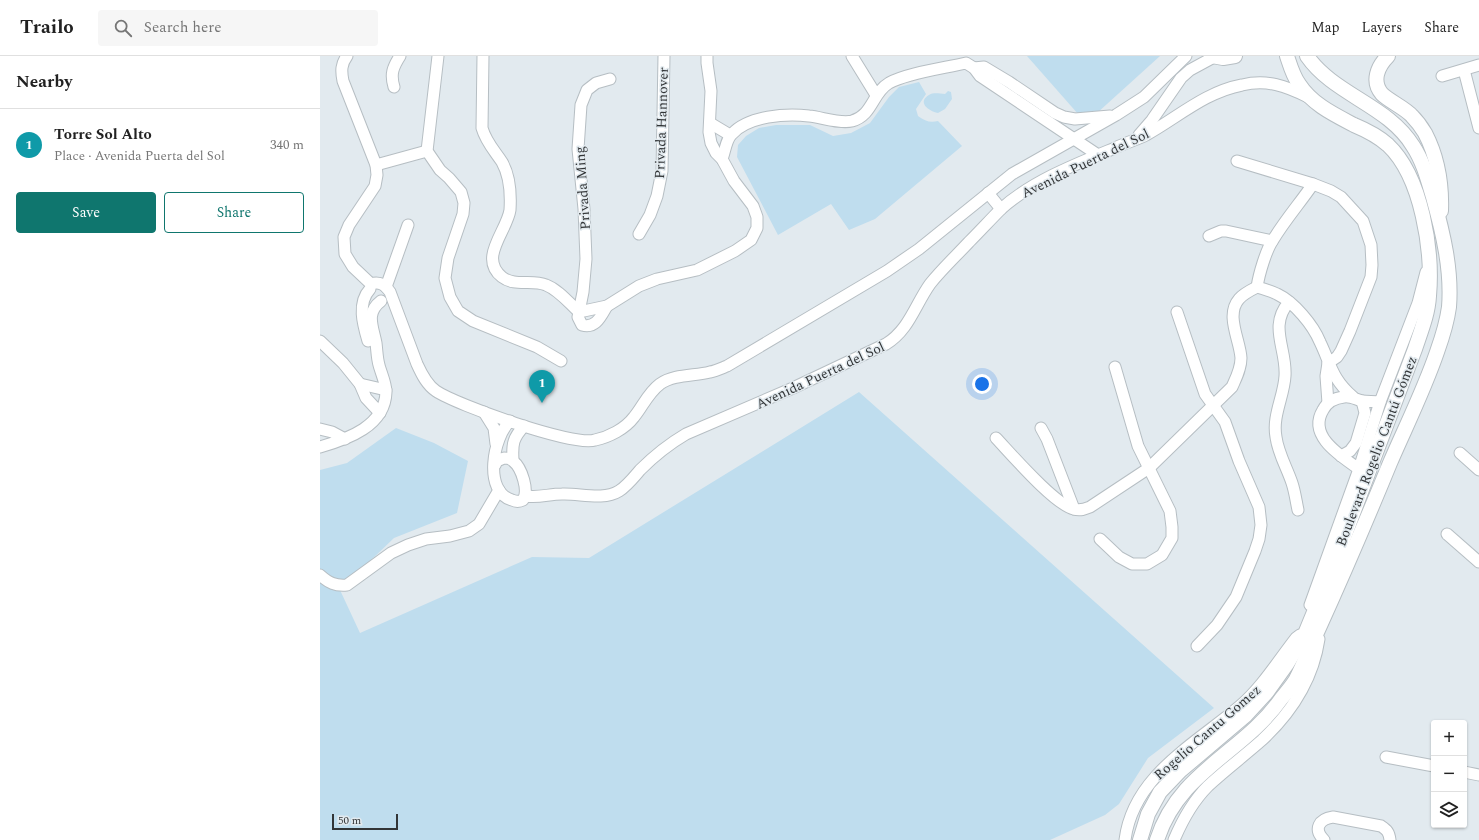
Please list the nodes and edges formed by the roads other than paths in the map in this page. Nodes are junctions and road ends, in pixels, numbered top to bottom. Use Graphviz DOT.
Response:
graph roads {
  1 [pos="347,56"];
  2 [pos="400,56"];
  3 [pos="438,56"];
  4 [pos="483,56"];
  5 [pos="664,56"];
  6 [pos="707,56"];
  7 [pos="852,56"];
  8 [pos="1186,56"];
  9 [pos="1214,56"];
  10 [pos="1235,56"];
  11 [pos="1287,56"];
  12 [pos="1308,56"];
  13 [pos="1388,56"];
  14 [pos="970,62"];
  15 [pos="1479,65"];
  16 [pos="1464,70"];
  17 [pos="1442,76"];
  18 [pos="610,79"];
  19 [pos="394,87"];
  20 [pos="876,95"];
  21 [pos="1144,97"];
  22 [pos="1309,97"];
  23 [pos="1116,115"];
  24 [pos="1152,120"];
  25 [pos="710,123"];
  26 [pos="1052,124"];
  27 [pos="1479,128"];
  28 [pos="730,135"];
  29 [pos="1136,138"];
  30 [pos="1073,139"];
  31 [pos="427,150"];
  32 [pos="1053,150"];
  33 [pos="1098,155"];
  34 [pos="722,159"];
  35 [pos="1237,161"];
  36 [pos="376,165"];
  37 [pos="1313,184"];
  38 [pos="988,193"];
  39 [pos="1001,210"];
  40 [pos="1440,221"];
  41 [pos="408,225"];
  42 [pos="639,234"];
  43 [pos="1209,236"];
  44 [pos="1272,241"];
  45 [pos="1429,258"];
  46 [pos="371,287"];
  47 [pos="386,287"];
  48 [pos="1257,287"];
  49 [pos="381,301"];
  50 [pos="1289,302"];
  51 [pos="607,306"];
  52 [pos="396,310"];
  53 [pos="579,312"];
  54 [pos="1177,312"];
  55 [pos="320,341"];
  56 [pos="377,354"];
  57 [pos="561,360"];
  58 [pos="1328,363"];
  59 [pos="1115,366"];
  60 [pos="360,384"];
  61 [pos="386,390"];
  62 [pos="1357,399"];
  63 [pos="1380,402"];
  64 [pos="1328,403"];
  65 [pos="1213,405"];
  66 [pos="484,412"];
  67 [pos="380,413"];
  68 [pos="510,421"];
  69 [pos="524,426"];
  70 [pos="1041,428"];
  71 [pos="320,429"];
  72 [pos="996,438"];
  73 [pos="345,439"];
  74 [pos="322,444"];
  75 [pos="496,444"];
  76 [pos="1460,453"];
  77 [pos="1341,456"];
  78 [pos="513,460"];
  79 [pos="495,465"];
  80 [pos="1149,468"];
  81 [pos="1359,469"];
  82 [pos="1479,470"];
  83 [pos="499,490"];
  84 [pos="526,496"];
  85 [pos="1074,509"];
  86 [pos="1298,510"];
  87 [pos="1447,534"];
  88 [pos="1100,538"];
  89 [pos="1479,562"];
  90 [pos="320,575"];
  91 [pos="1311,628"];
  92 [pos="1196,646"];
  93 [pos="1386,757"];
  94 [pos="1431,765"];
  95 [pos="1467,773"];
  96 [pos="1479,775"];
  97 [pos="1125,840"];
  98 [pos="1140,840"];
  99 [pos="1157,840"];
  100 [pos="1174,840"];
  101 [pos="1324,840"];
  102 [pos="1390,840"];
  1 -- 36 [label="street"];
  2 -- 19 [label="street"];
  3 -- 31 [label="street"];
  4 -- 53 [label="street"];
  5 -- 42 [label="street, Privada Hannover"];
  6 -- 25 [label="street"];
  7 -- 20 [label="street"];
  8 -- 21 [label="street, Avenida Puerta del Sol"];
  9 -- 10 [label="main road"];
  9 -- 24 [label="street"];
  11 -- 22 [label="main road, Boulevard Rogelio Cantú Gómez"];
  12 -- 40 [label="main road, Boulevard Rogelio Cantú Gómez"];
  13 -- 40 [label="main road"];
  14 -- 20 [label="street"];
  14 -- 23 [label="street"];
  14 -- 26 [label="street"];
  15 -- 16 [label="street"];
  16 -- 17 [label="street"];
  16 -- 27 [label="street"];
  18 -- 53 [label="street, Privada Ming"];
  20 -- 28 [label="street"];
  21 -- 23 [label="street, Avenida Puerta del Sol"];
  21 -- 24 [label="street"];
  22 -- 29 [label="street, Avenida Puerta del Sol"];
  22 -- 45 [label="main road, Boulevard Rogelio Cantú Gómez"];
  23 -- 30 [label="street, Avenida Puerta del Sol"];
  24 -- 29 [label="street"];
  25 -- 28 [label="street"];
  25 -- 34 [label="street"];
  26 -- 30 [label="street"];
  26 -- 32 [label="street"];
  28 -- 34 [label="street"];
  29 -- 33 [label="street, Avenida Puerta del Sol"];
  30 -- 32 [label="street, Avenida Puerta del Sol"];
  30 -- 33 [label="street"];
  31 -- 36 [label="street"];
  31 -- 57 [label="street"];
  32 -- 38 [label="street, Avenida Puerta del Sol"];
  33 -- 39 [label="street, Avenida Puerta del Sol"];
  34 -- 51 [label="street"];
  35 -- 37 [label="street"];
  36 -- 46 [label="street"];
  37 -- 44 [label="street"];
  37 -- 58 [label="street"];
  38 -- 39 [label="street"];
  38 -- 69 [label="street, Avenida Puerta del Sol"];
  39 -- 84 [label="street, Avenida Puerta del Sol"];
  40 -- 91 [label="main road, Boulevard Rogelio Cantú Gómez"];
  41 -- 47 [label="street"];
  43 -- 44 [label="street"];
  44 -- 48 [label="street"];
  45 -- 63 [label="street"];
  45 -- 91 [label="main road, Boulevard Rogelio Cantú Gómez"];
  46 -- 47 [label="street"];
  46 -- 49 [label="street"];
  46 -- 56 [label="street"];
  47 -- 52 [label="street, Avenida Puerta del Sol"];
  48 -- 50 [label="street"];
  48 -- 65 [label="street"];
  49 -- 52 [label="street"];
  49 -- 56 [label="street"];
  50 -- 58 [label="street"];
  50 -- 86 [label="street"];
  51 -- 53 [label="street"];
  51 -- 53 [label="street"];
  52 -- 66 [label="street, Avenida Puerta del Sol"];
  54 -- 65 [label="street"];
  55 -- 60 [label="street"];
  56 -- 61 [label="street"];
  58 -- 62 [label="street"];
  58 -- 64 [label="street"];
  59 -- 80 [label="street"];
  60 -- 61 [label="street"];
  60 -- 67 [label="street"];
  61 -- 67 [label="street"];
  62 -- 63 [label="street"];
  62 -- 64 [label="street"];
  62 -- 77 [label="street"];
  63 -- 81 [label="street"];
  64 -- 77 [label="street"];
  65 -- 80 [label="street"];
  65 -- 92 [label="street"];
  66 -- 68 [label="street, Avenida Puerta del Sol"];
  66 -- 75 [label="street"];
  67 -- 73 [label="street"];
  68 -- 69 [label="street, Avenida Puerta del Sol"];
  68 -- 75 [label="street"];
  69 -- 78 [label="street"];
  70 -- 85 [label="street"];
  71 -- 73 [label="street"];
  72 -- 85 [label="street"];
  73 -- 74 [label="street"];
  75 -- 79 [label="street"];
  76 -- 82 [label="street"];
  77 -- 81 [label="street"];
  78 -- 79 [label="street"];
  78 -- 84 [label="street"];
  79 -- 83 [label="street"];
  80 -- 85 [label="street"];
  80 -- 88 [label="street"];
  81 -- 91 [label="street"];
  83 -- 84 [label="street"];
  83 -- 90 [label="street"];
  87 -- 89 [label="street"];
  91 -- 97 [label="street, Rogelio Cantu Gomez"];
  91 -- 98 [label="main road, Boulevard Rogelio Cantú Gómez"];
  91 -- 99 [label="main road, Boulevard Rogelio Cantú Gómez"];
  91 -- 100 [label="street"];
  93 -- 94 [label="street"];
  95 -- 96 [label="street"];
  101 -- 102 [label="street"];
}
